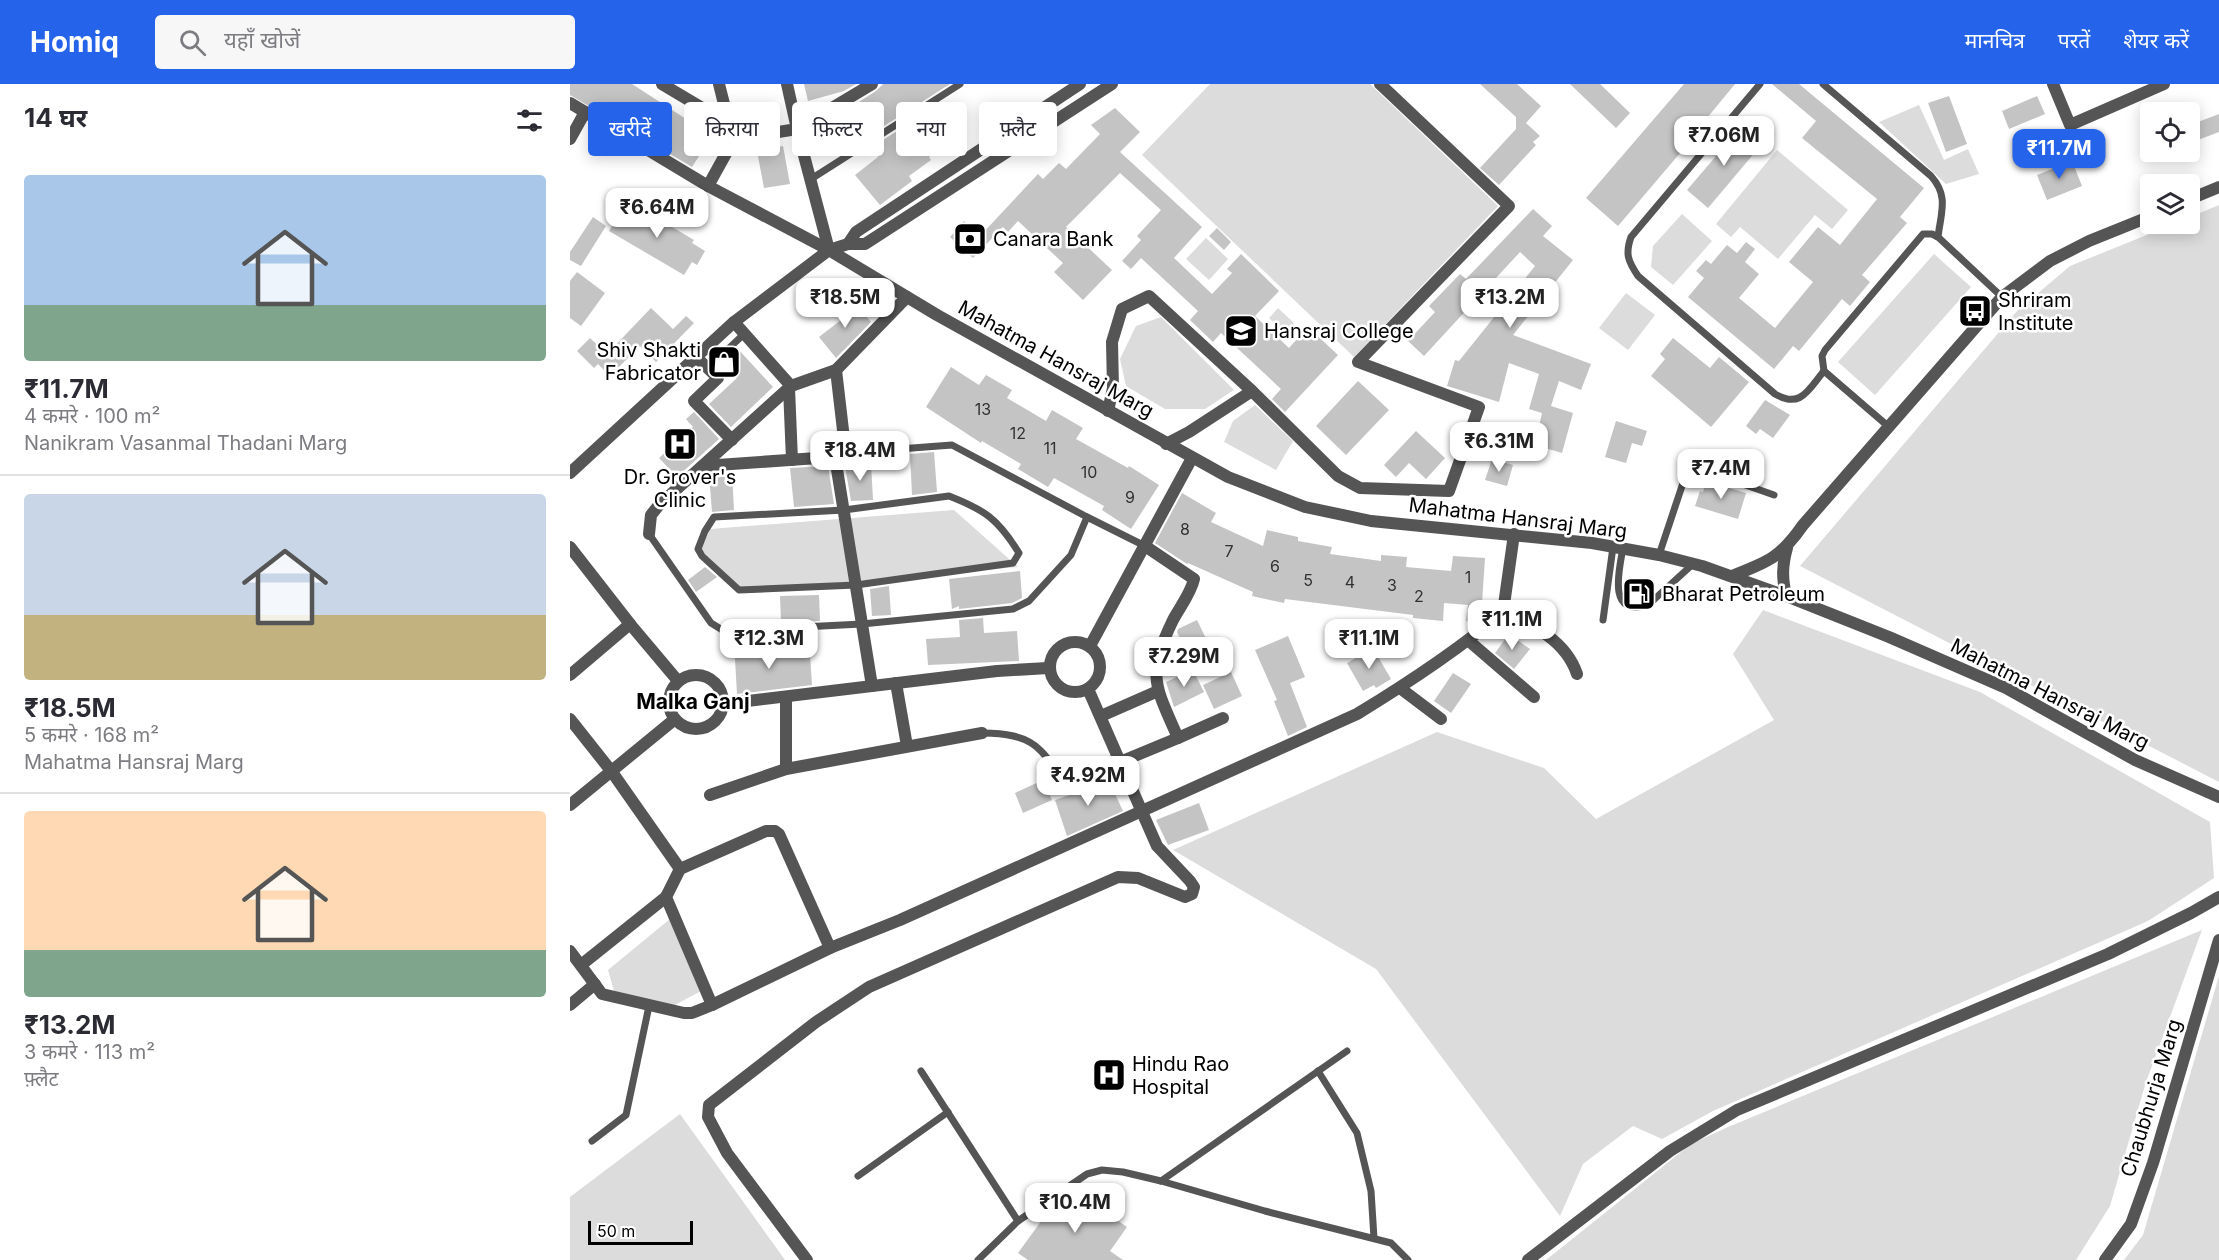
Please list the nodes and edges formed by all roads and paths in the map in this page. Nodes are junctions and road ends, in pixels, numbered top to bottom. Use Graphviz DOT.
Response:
graph roads {
  1 [pos="662,84"];
  2 [pos="719,84"];
  3 [pos="787,84"];
  4 [pos="960,84"];
  5 [pos="1080,84"];
  6 [pos="1112,84"];
  7 [pos="1380,84"];
  8 [pos="1760,84"];
  9 [pos="1823,84"];
  10 [pos="2053,84"];
  11 [pos="2164,84"];
  12 [pos="864,86"];
  13 [pos="692,102"];
  14 [pos="724,102"];
  15 [pos="839,102"];
  16 [pos="570,103"];
  17 [pos="792,106"];
  18 [pos="585,112"];
  19 [pos="570,139"];
  20 [pos="725,156"];
  21 [pos="805,156"];
  22 [pos="811,179"];
  23 [pos="708,186"];
  24 [pos="2219,187"];
  25 [pos="2200,195"];
  26 [pos="2140,221"];
  27 [pos="1938,237"];
  28 [pos="848,244"];
  29 [pos="829,250"];
  30 [pos="907,297"];
  31 [pos="2002,297"];
  32 [pos="734,322"];
  33 [pos="744,334"];
  34 [pos="696,357"];
  35 [pos="708,368"];
  36 [pos="836,370"];
  37 [pos="1824,370"];
  38 [pos="790,387"];
  39 [pos="1252,391"];
  40 [pos="1108,411"];
  41 [pos="1889,428"];
  42 [pos="732,440"];
  43 [pos="1166,444"];
  44 [pos="899,449"];
  45 [pos="835,457"];
  46 [pos="1192,458"];
  47 [pos="792,460"];
  48 [pos="703,466"];
  49 [pos="570,473"];
  50 [pos="1774,495"];
  51 [pos="844,510"];
  52 [pos="1087,517"];
  53 [pos="649,534"];
  54 [pos="1514,534"];
  55 [pos="1144,546"];
  56 [pos="570,547"];
  57 [pos="1618,548"];
  58 [pos="1787,548"];
  59 [pos="1659,555"];
  60 [pos="1693,564"];
  61 [pos="1732,576"];
  62 [pos="856,585"];
  63 [pos="1786,596"];
  64 [pos="1503,612"];
  65 [pos="1603,620"];
  66 [pos="630,624"];
  67 [pos="862,624"];
  68 [pos="1469,641"];
  69 [pos="1090,646"];
  70 [pos="1048,668"];
  71 [pos="1577,674"];
  72 [pos="570,675"];
  73 [pos="678,681"];
  74 [pos="896,683"];
  75 [pos="872,686"];
  76 [pos="1400,688"];
  77 [pos="1088,689"];
  78 [pos="1158,691"];
  79 [pos="786,697"];
  80 [pos="1534,697"];
  81 [pos="723,704"];
  82 [pos="1101,716"];
  83 [pos="1223,718"];
  84 [pos="570,719"];
  85 [pos="675,719"];
  86 [pos="1441,719"];
  87 [pos="982,733"];
  88 [pos="1178,738"];
  89 [pos="907,746"];
  90 [pos="1120,762"];
  91 [pos="786,769"];
  92 [pos="612,772"];
  93 [pos="710,795"];
  94 [pos="2219,797"];
  95 [pos="570,806"];
  96 [pos="1140,810"];
  97 [pos="680,868"];
  98 [pos="666,897"];
  99 [pos="2219,897"];
  100 [pos="2219,940"];
  101 [pos="830,948"];
  102 [pos="570,951"];
  103 [pos="581,966"];
  104 [pos="595,984"];
  105 [pos="570,1005"];
  106 [pos="712,1005"];
  107 [pos="649,1006"];
  108 [pos="1347,1051"];
  109 [pos="921,1071"];
  110 [pos="1318,1071"];
  111 [pos="948,1112"];
  112 [pos="592,1141"];
  113 [pos="858,1176"];
  114 [pos="1161,1181"];
  115 [pos="1018,1221"];
  116 [pos="1374,1238"];
  117 [pos="807,1260"];
  118 [pos="978,1260"];
  119 [pos="1407,1260"];
  120 [pos="1528,1260"];
  121 [pos="2105,1260"];
  1 -- 13 [label="street"];
  2 -- 14 [label="street"];
  3 -- 17 [label="street"];
  4 -- 22 [label="lane"];
  5 -- 28 [label="street"];
  6 -- 28 [label="street"];
  7 -- 39 [label="street"];
  8 -- 37 [label="lane"];
  9 -- 27 [label="lane"];
  10 -- 11 [label="street"];
  12 -- 15 [label="street"];
  16 -- 18 [label="street, Mahatma Hansraj Marg"];
  18 -- 19 [label="street"];
  18 -- 23 [label="street, Mahatma Hansraj Marg"];
  20 -- 23 [label="street"];
  21 -- 22 [label="street"];
  22 -- 29 [label="street"];
  23 -- 29 [label="street, Mahatma Hansraj Marg"];
  24 -- 25 [label="street"];
  26 -- 31 [label="street"];
  27 -- 31 [label="lane"];
  27 -- 37 [label="lane"];
  28 -- 29 [label="street"];
  29 -- 30 [label="street, Mahatma Hansraj Marg"];
  29 -- 32 [label="street"];
  30 -- 36 [label="street"];
  30 -- 40 [label="street, Mahatma Hansraj Marg"];
  31 -- 41 [label="street"];
  32 -- 33 [label="street"];
  32 -- 34 [label="street"];
  33 -- 35 [label="lane"];
  33 -- 38 [label="street"];
  34 -- 35 [label="street"];
  34 -- 49 [label="street"];
  35 -- 42 [label="street"];
  36 -- 38 [label="street"];
  36 -- 45 [label="street"];
  37 -- 41 [label="lane"];
  38 -- 42 [label="street"];
  38 -- 47 [label="street"];
  39 -- 40 [label="street"];
  39 -- 43 [label="street"];
  40 -- 43 [label="street, Mahatma Hansraj Marg"];
  41 -- 58 [label="street"];
  42 -- 48 [label="street"];
  43 -- 46 [label="street, Mahatma Hansraj Marg"];
  44 -- 52 [label="lane"];
  45 -- 47 [label="street"];
  45 -- 51 [label="street"];
  46 -- 54 [label="street, Mahatma Hansraj Marg"];
  46 -- 55 [label="street"];
  47 -- 48 [label="street"];
  48 -- 53 [label="street"];
  50 -- 59 [label="lane"];
  51 -- 62 [label="street"];
  51 -- 62 [label="lane"];
  51 -- 62 [label="lane"];
  52 -- 55 [label="lane"];
  52 -- 67 [label="lane"];
  53 -- 67 [label="lane"];
  54 -- 57 [label="street, Mahatma Hansraj Marg"];
  54 -- 64 [label="street"];
  55 -- 69 [label="street"];
  55 -- 78 [label="street"];
  56 -- 66 [label="street"];
  57 -- 59 [label="street, Mahatma Hansraj Marg"];
  57 -- 60 [label="lane"];
  57 -- 65 [label="lane"];
  58 -- 61 [label="street"];
  58 -- 63 [label="street"];
  59 -- 60 [label="street, Mahatma Hansraj Marg"];
  60 -- 61 [label="street, Mahatma Hansraj Marg"];
  61 -- 63 [label="street, Mahatma Hansraj Marg"];
  62 -- 67 [label="street"];
  63 -- 94 [label="street, Mahatma Hansraj Marg"];
  64 -- 68 [label="street"];
  64 -- 71 [label="street"];
  66 -- 72 [label="street"];
  66 -- 73 [label="street"];
  67 -- 75 [label="street"];
  68 -- 76 [label="street"];
  68 -- 80 [label="street"];
  69 -- 70 [label="street"];
  69 -- 77 [label="street"];
  70 -- 74 [label="street"];
  70 -- 77 [label="street"];
  73 -- 81 [label="street"];
  73 -- 85 [label="street"];
  74 -- 75 [label="street"];
  74 -- 89 [label="street"];
  75 -- 79 [label="street"];
  76 -- 86 [label="street"];
  76 -- 96 [label="street"];
  77 -- 82 [label="street"];
  78 -- 82 [label="street"];
  78 -- 88 [label="street"];
  79 -- 81 [label="street"];
  79 -- 91 [label="street"];
  81 -- 85 [label="street"];
  82 -- 90 [label="street"];
  83 -- 88 [label="street"];
  84 -- 92 [label="street"];
  85 -- 92 [label="street"];
  87 -- 89 [label="street"];
  87 -- 90 [label="lane"];
  88 -- 90 [label="street"];
  89 -- 91 [label="street"];
  90 -- 96 [label="street"];
  91 -- 93 [label="street"];
  92 -- 95 [label="street"];
  92 -- 97 [label="street"];
  96 -- 101 [label="street"];
  96 -- 117 [label="street"];
  97 -- 98 [label="street"];
  97 -- 101 [label="street"];
  98 -- 103 [label="street"];
  98 -- 106 [label="street"];
  99 -- 120 [label="street"];
  100 -- 121 [label="street, Chaubhurja Marg"];
  101 -- 106 [label="street"];
  102 -- 103 [label="street"];
  103 -- 104 [label="street"];
  104 -- 105 [label="street"];
  104 -- 107 [label="street"];
  106 -- 107 [label="street"];
  107 -- 112 [label="lane"];
  108 -- 110 [label="lane"];
  109 -- 111 [label="lane"];
  110 -- 114 [label="lane"];
  110 -- 116 [label="lane"];
  111 -- 113 [label="lane"];
  111 -- 115 [label="lane"];
  114 -- 115 [label="lane"];
  114 -- 116 [label="lane"];
  115 -- 118 [label="lane"];
  116 -- 119 [label="lane"];
}
